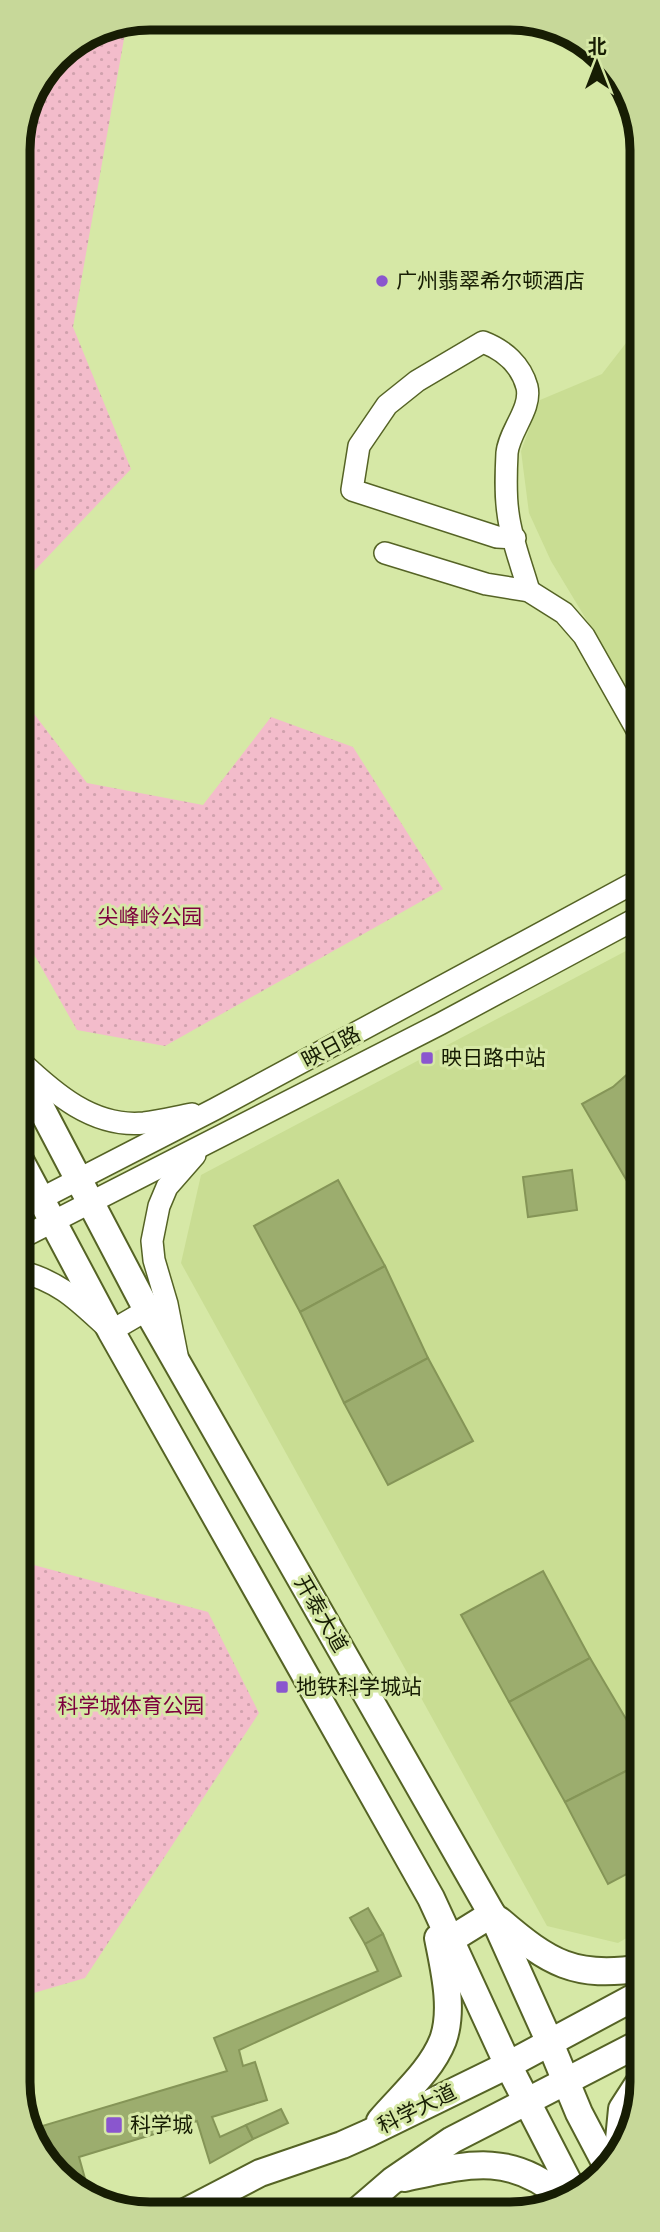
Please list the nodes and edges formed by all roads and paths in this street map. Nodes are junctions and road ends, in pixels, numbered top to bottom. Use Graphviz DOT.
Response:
graph roads {
  1 [pos="515,538"];
  2 [pos="385,553"];
  3 [pos="529,591"];
  4 [pos="630,718"];
  5 [pos="630,885"];
  6 [pos="630,922"];
  7 [pos="30,1070"];
  8 [pos="30,1087"];
  9 [pos="215,1110"];
  10 [pos="216,1138"];
  11 [pos="30,1190"];
  12 [pos="84,1191"];
  13 [pos="37,1211"];
  14 [pos="30,1274"];
  15 [pos="146,1310"];
  16 [pos="111,1331"];
  17 [pos="179,1364"];
  18 [pos="431,1898"];
  19 [pos="492,1914"];
  20 [pos="450,1940"];
  21 [pos="630,1970"];
  22 [pos="630,2000"];
  23 [pos="550,2043"];
  24 [pos="630,2048"];
  25 [pos="508,2065"];
  26 [pos="567,2082"];
  27 [pos="465,2085"];
  28 [pos="629,2098"];
  29 [pos="527,2102"];
  30 [pos="486,2122"];
  31 [pos="620,2130"];
  32 [pos="369,2133"];
  33 [pos="602,2158"];
  34 [pos="391,2181"];
  35 [pos="570,2186"];
  36 [pos="557,2192"];
  37 [pos="204,2202"];
  38 [pos="367,2202"];
  1 -- 1 [label="street"];
  1 -- 3 [label="street"];
  2 -- 3 [label="street"];
  3 -- 4 [label="street"];
  5 -- 9 [label="street, 映日路"];
  6 -- 10 [label="street, 映日路"];
  7 -- 9 [label="street"];
  8 -- 12 [label="main road, 开泰大道"];
  9 -- 12 [label="street, 映日路"];
  10 -- 12 [label="street, 映日路"];
  10 -- 17 [label="street"];
  11 -- 13 [label="main road, 开泰大道"];
  12 -- 13 [label="street, 映日路"];
  12 -- 15 [label="main road, 开泰大道"];
  13 -- 16 [label="main road, 开泰大道"];
  14 -- 16 [label="street"];
  15 -- 16 [label="street"];
  15 -- 17 [label="main road, 开泰大道"];
  16 -- 18 [label="main road, 开泰大道"];
  17 -- 19 [label="main road, 开泰大道"];
  18 -- 20 [label="main road, 开泰大道"];
  18 -- 32 [label="main road"];
  19 -- 20 [label="main road"];
  19 -- 21 [label="main road"];
  19 -- 23 [label="main road, 开泰大道"];
  20 -- 25 [label="main road, 开泰大道"];
  22 -- 23 [label="main road, 科学大道"];
  23 -- 25 [label="main road, 科学大道"];
  23 -- 26 [label="main road, 开泰大道"];
  24 -- 26 [label="main road, 科学大道"];
  25 -- 27 [label="main road, 科学大道"];
  25 -- 29 [label="main road, 开泰大道"];
  26 -- 29 [label="main road, 科学大道"];
  26 -- 33 [label="main road, 开泰大道"];
  27 -- 30 [label="main road"];
  27 -- 32 [label="main road, 科学大道"];
  28 -- 31 [label="main road"];
  29 -- 30 [label="main road, 科学大道"];
  29 -- 35 [label="main road, 开泰大道"];
  30 -- 34 [label="main road, 科学大道"];
  32 -- 37 [label="main road, 科学大道"];
  34 -- 36 [label="main road"];
  34 -- 38 [label="main road, 科学大道"];
}
